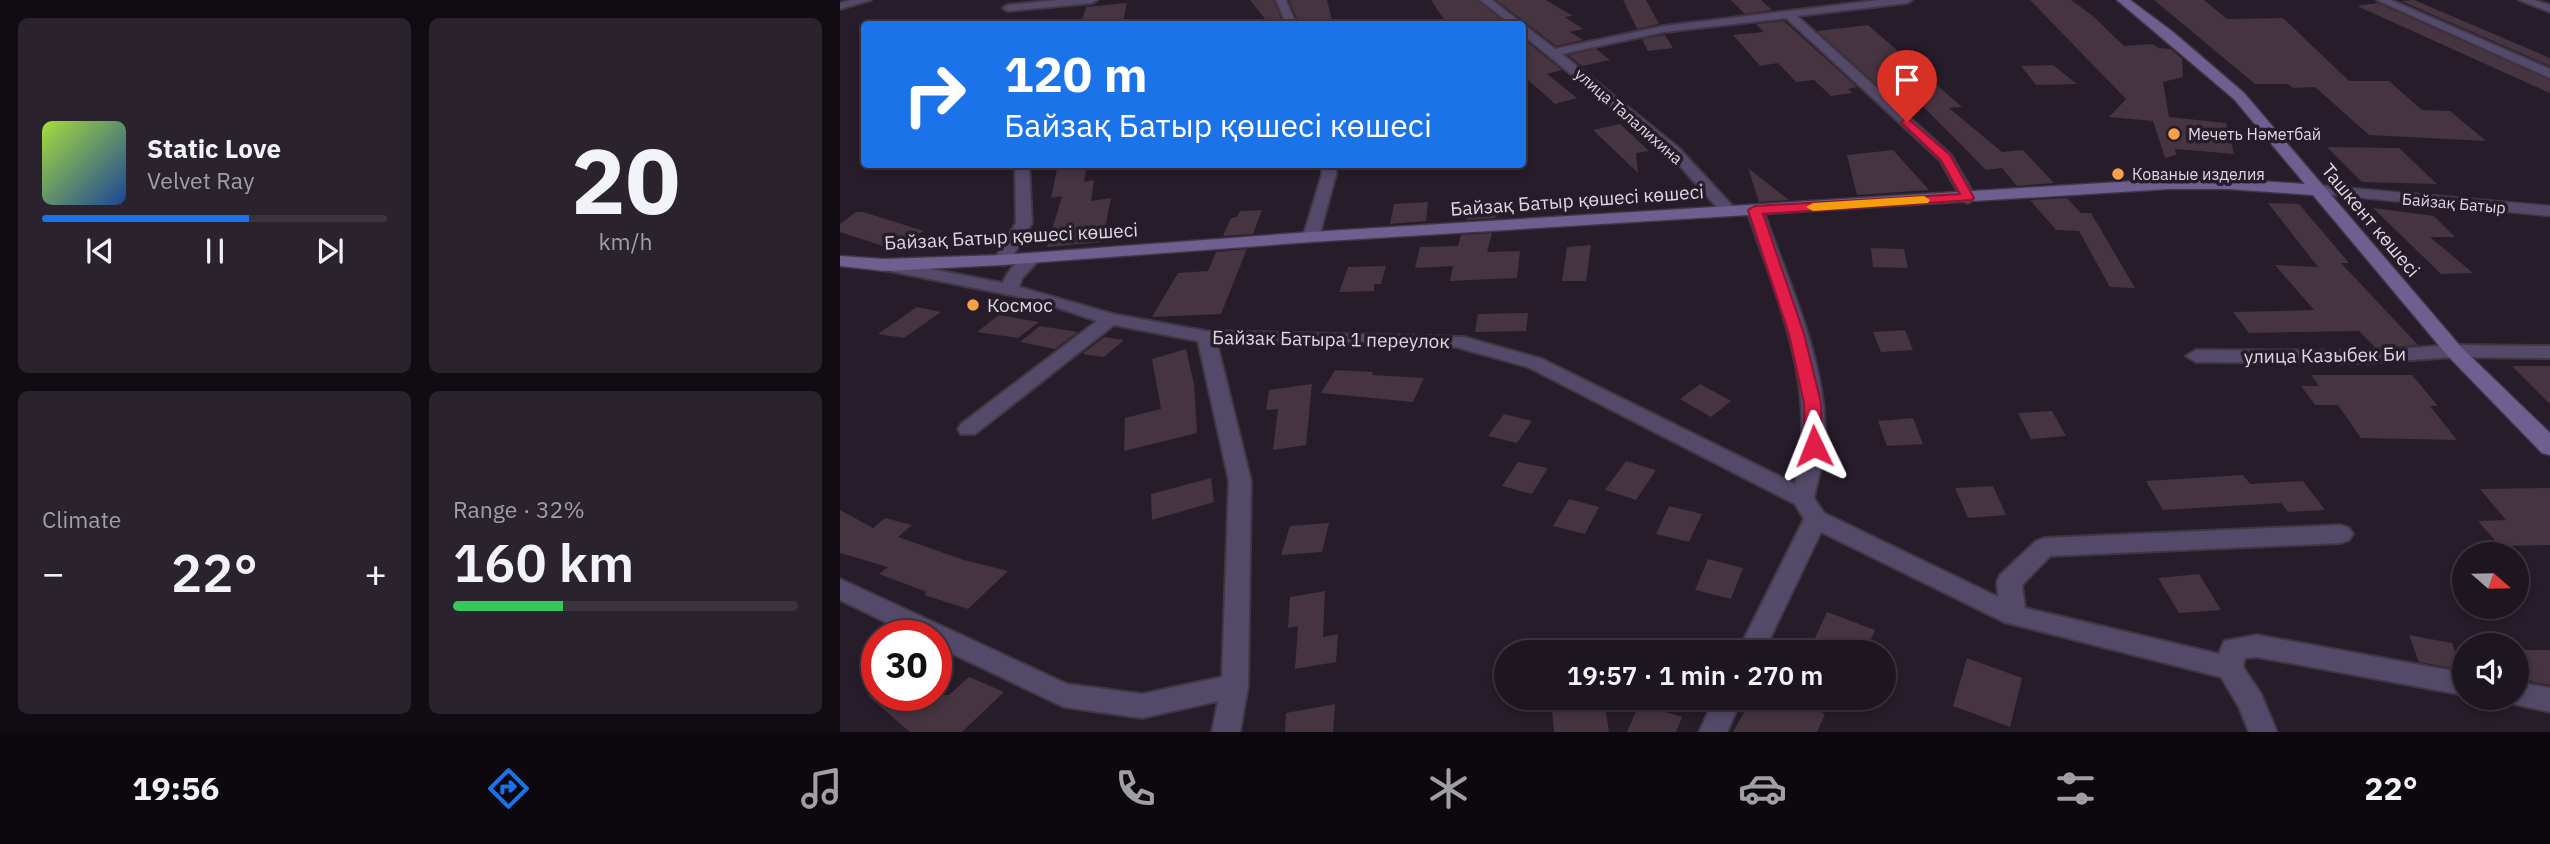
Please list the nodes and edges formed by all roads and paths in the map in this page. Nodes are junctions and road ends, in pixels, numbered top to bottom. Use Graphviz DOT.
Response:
graph roads {
  1 [pos="866,0"];
  2 [pos="1092,0"];
  3 [pos="1281,0"];
  4 [pos="1485,0"];
  5 [pos="1907,0"];
  6 [pos="2123,0"];
  7 [pos="2382,0"];
  8 [pos="2524,0"];
  9 [pos="1007,4"];
  10 [pos="840,6"];
  11 [pos="2550,9"];
  12 [pos="1789,15"];
  13 [pos="1290,21"];
  14 [pos="1514,21"];
  15 [pos="1526,31"];
  16 [pos="1555,52"];
  17 [pos="2550,74"];
  18 [pos="1022,168"];
  19 [pos="1329,168"];
  20 [pos="2317,190"];
  21 [pos="1968,198"];
  22 [pos="1755,210"];
  23 [pos="1729,211"];
  24 [pos="2550,211"];
  25 [pos="1311,237"];
  26 [pos="1033,258"];
  27 [pos="1002,260"];
  28 [pos="840,261"];
  29 [pos="884,265"];
  30 [pos="1009,290"];
  31 [pos="1110,318"];
  32 [pos="1206,337"];
  33 [pos="2454,351"];
  34 [pos="2550,352"];
  35 [pos="2196,356"];
  36 [pos="968,429"];
  37 [pos="2550,447"];
  38 [pos="1802,498"];
  39 [pos="1816,519"];
  40 [pos="2341,534"];
  41 [pos="840,589"];
  42 [pos="2013,615"];
  43 [pos="1756,640"];
  44 [pos="2230,668"];
  45 [pos="2452,682"];
  46 [pos="1235,686"];
  47 [pos="2529,696"];
  48 [pos="2550,700"];
  49 [pos="1723,710"];
  50 [pos="1226,732"];
  51 [pos="1713,732"];
  52 [pos="2263,732"];
  1 -- 10 [label="street"];
  2 -- 9 [label="street"];
  3 -- 13 [label="street"];
  4 -- 14 [label="street"];
  5 -- 12 [label="street"];
  6 -- 20 [label="main road, Ташкент көшесі"];
  7 -- 17 [label="street"];
  8 -- 11 [label="street"];
  12 -- 16 [label="street"];
  12 -- 21 [label="street"];
  15 -- 16 [label="street, улица Талалихина"];
  16 -- 23 [label="street, улица Талалихина"];
  18 -- 27 [label="street"];
  19 -- 25 [label="street"];
  20 -- 21 [label="main road, Байзақ Батыр қөшесі көшесі"];
  20 -- 24 [label="street, Байзақ Батыр"];
  20 -- 33 [label="main road, Ташкент көшесі"];
  21 -- 22 [label="main road, Байзақ Батыр қөшесі көшесі"];
  22 -- 23 [label="main road, Байзақ Батыр қөшесі көшесі"];
  22 -- 38 [label="street"];
  23 -- 25 [label="main road, Байзақ Батыр қөшесі көшесі"];
  25 -- 26 [label="main road, Байзақ Батыр қөшесі көшесі"];
  26 -- 27 [label="main road, Байзақ Батыр қөшесі көшесі"];
  26 -- 30 [label="street"];
  27 -- 29 [label="main road, Байзақ Батыр қөшесі көшесі"];
  28 -- 29 [label="main road, Байзақ Батыр қөшесі көшесі"];
  29 -- 30 [label="street, Байзак Батыра 1 переулок"];
  30 -- 31 [label="street, Байзак Батыра 1 переулок"];
  31 -- 32 [label="street, Байзак Батыра 1 переулок"];
  31 -- 36 [label="street"];
  32 -- 38 [label="street, Байзак Батыра 1 переулок"];
  32 -- 46 [label="street"];
  33 -- 34 [label="street, улица Казыбек Би"];
  33 -- 35 [label="street, улица Казыбек Би"];
  33 -- 37 [label="main road, Ташкент көшесі"];
  38 -- 39 [label="street, Байзак Батыра 1 переулок"];
  39 -- 42 [label="street"];
  39 -- 43 [label="street"];
  40 -- 42 [label="street"];
  41 -- 46 [label="street"];
  42 -- 44 [label="street"];
  44 -- 45 [label="street"];
  44 -- 52 [label="street"];
  46 -- 50 [label="street"];
  47 -- 48 [label="street"];
  49 -- 51 [label="street"];
}
